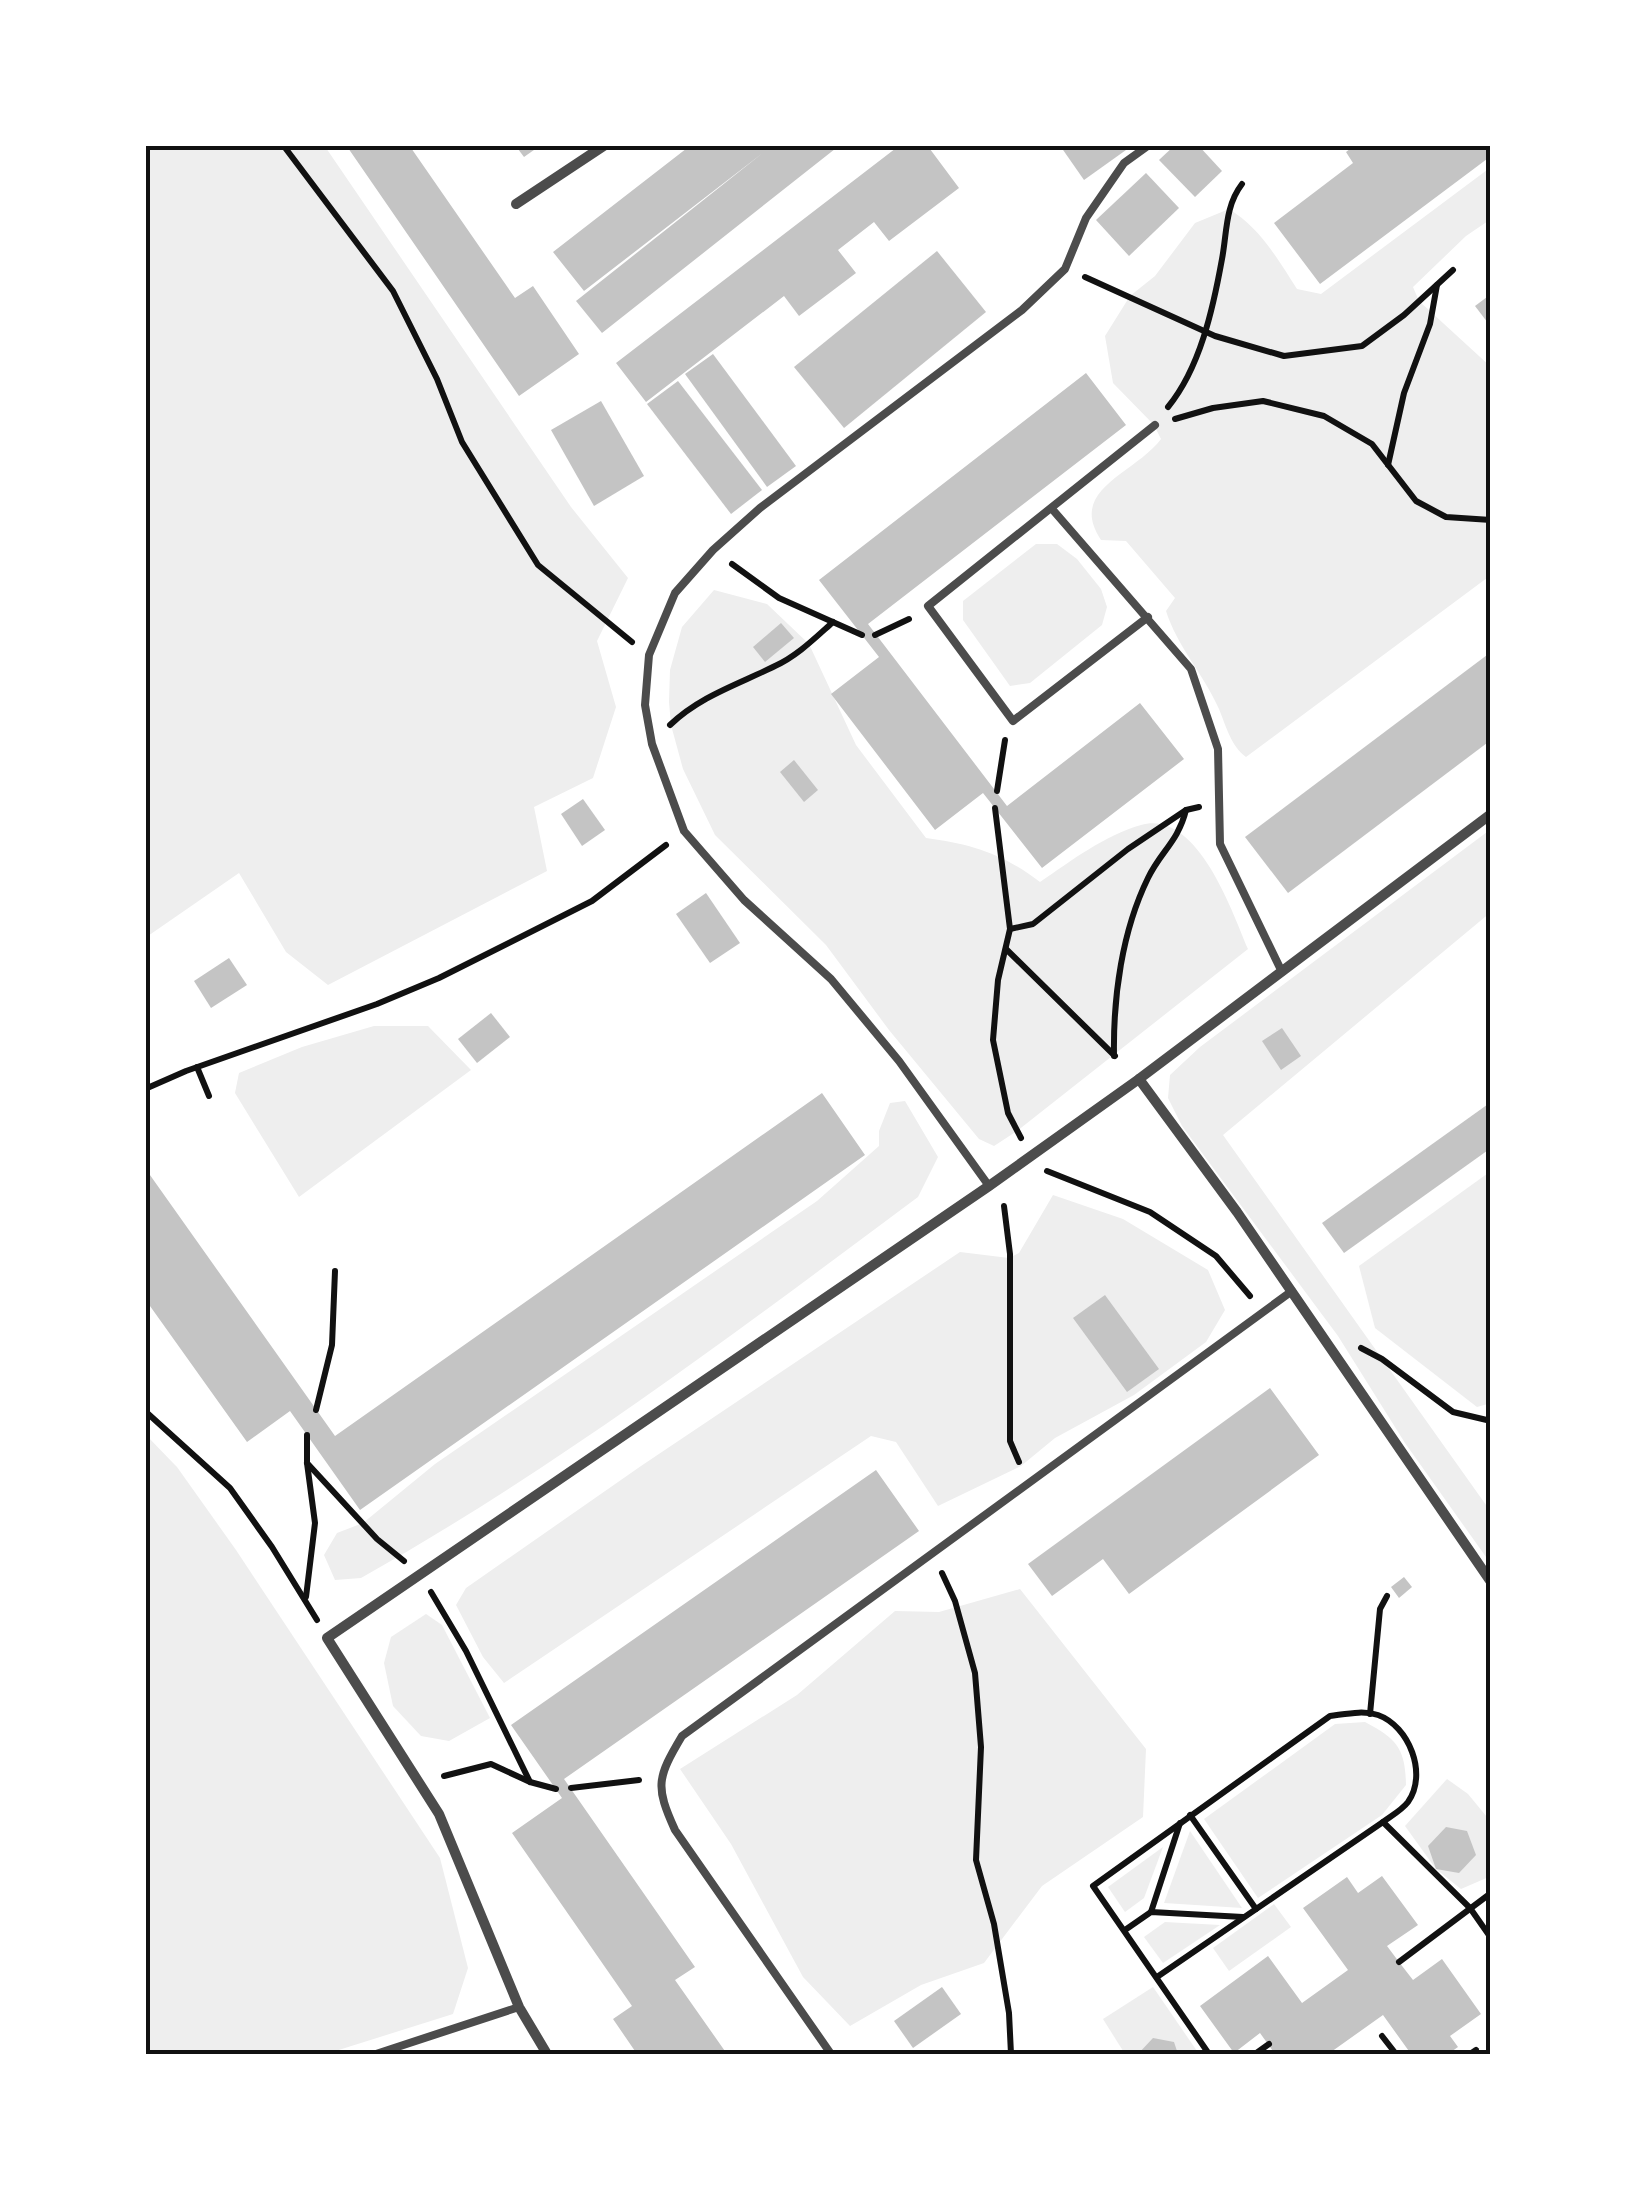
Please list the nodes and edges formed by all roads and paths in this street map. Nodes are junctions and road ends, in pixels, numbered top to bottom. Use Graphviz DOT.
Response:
graph roads {
  1 [pos="283,145"];
  2 [pos="605,145"];
  3 [pos="1149,145"];
  4 [pos="1242,184"];
  5 [pos="516,204"];
  6 [pos="1065,269"];
  7 [pos="1453,270"];
  8 [pos="1438,284"];
  9 [pos="1204,330"];
  10 [pos="1154,424"];
  11 [pos="1388,466"];
  12 [pos="1052,509"];
  13 [pos="1491,520"];
  14 [pos="713,550"];
  15 [pos="928,610"];
  16 [pos="1148,617"];
  17 [pos="833,622"];
  18 [pos="876,634"];
  19 [pos="862,635"];
  20 [pos="649,655"];
  21 [pos="1010,719"];
  22 [pos="652,744"];
  23 [pos="996,791"];
  24 [pos="1218,802"];
  25 [pos="995,808"];
  26 [pos="1186,810"];
  27 [pos="1491,814"];
  28 [pos="684,831"];
  29 [pos="1010,929"];
  30 [pos="1005,948"];
  31 [pos="1282,972"];
  32 [pos="1114,1056"];
  33 [pos="197,1067"];
  34 [pos="1139,1078"];
  35 [pos="145,1089"];
  36 [pos="210,1096"];
  37 [pos="1022,1140"];
  38 [pos="1049,1173"];
  39 [pos="989,1186"];
  40 [pos="1004,1206"];
  41 [pos="335,1271"];
  42 [pos="1292,1292"];
  43 [pos="1263,1312"];
  44 [pos="1315,1324"];
  45 [pos="316,1410"];
  46 [pos="145,1411"];
  47 [pos="1491,1421"];
  48 [pos="307,1435"];
  49 [pos="306,1464"];
  50 [pos="1028,1484"];
  51 [pos="933,1553"];
  52 [pos="420,1575"];
  53 [pos="1491,1582"];
  54 [pos="1387,1596"];
  55 [pos="306,1599"];
  56 [pos="326,1638"];
  57 [pos="1370,1714"];
  58 [pos="662,1780"];
  59 [pos="530,1782"];
  60 [pos="419,1784"];
  61 [pos="570,1788"];
  62 [pos="556,1789"];
  63 [pos="1190,1815"];
  64 [pos="1383,1822"];
  65 [pos="1180,1823"];
  66 [pos="1491,1893"];
  67 [pos="1470,1908"];
  68 [pos="1256,1909"];
  69 [pos="1151,1912"];
  70 [pos="1245,1917"];
  71 [pos="1125,1930"];
  72 [pos="1491,1938"];
  73 [pos="1399,1962"];
  74 [pos="1157,1977"];
  75 [pos="520,2007"];
  76 [pos="1382,2036"];
  77 [pos="1268,2044"];
  78 [pos="376,2054"];
  79 [pos="547,2054"];
  80 [pos="830,2054"];
  81 [pos="1011,2054"];
  82 [pos="1209,2054"];
  83 [pos="1254,2054"];
  84 [pos="1396,2054"];
  1 -- 20 [label="path"];
  2 -- 5 [label="street"];
  3 -- 6 [label="lane"];
  4 -- 9 [label="path"];
  6 -- 9 [label="path"];
  6 -- 14 [label="lane"];
  7 -- 8 [label="path"];
  8 -- 9 [label="path"];
  8 -- 11 [label="path"];
  9 -- 10 [label="path"];
  10 -- 11 [label="path"];
  10 -- 12 [label="lane"];
  11 -- 13 [label="path"];
  12 -- 15 [label="lane"];
  12 -- 16 [label="lane"];
  14 -- 17 [label="path"];
  14 -- 20 [label="lane"];
  15 -- 18 [label="path"];
  15 -- 21 [label="lane"];
  16 -- 21 [label="lane"];
  16 -- 24 [label="lane"];
  17 -- 19 [label="path"];
  17 -- 22 [label="path"];
  20 -- 22 [label="lane"];
  21 -- 23 [label="path"];
  22 -- 28 [label="lane"];
  24 -- 26 [label="path"];
  24 -- 31 [label="lane"];
  25 -- 29 [label="path"];
  26 -- 29 [label="path"];
  26 -- 32 [label="path"];
  27 -- 31 [label="street"];
  28 -- 33 [label="path"];
  28 -- 39 [label="lane"];
  29 -- 30 [label="path"];
  30 -- 32 [label="path"];
  30 -- 37 [label="path"];
  31 -- 34 [label="street"];
  32 -- 34 [label="path"];
  33 -- 35 [label="path"];
  33 -- 36 [label="path"];
  34 -- 39 [label="street"];
  34 -- 42 [label="street"];
  38 -- 43 [label="path"];
  39 -- 52 [label="street"];
  40 -- 50 [label="path"];
  41 -- 45 [label="path"];
  42 -- 43 [label="lane"];
  42 -- 44 [label="street"];
  43 -- 50 [label="lane"];
  44 -- 47 [label="path"];
  44 -- 53 [label="street"];
  46 -- 55 [label="path"];
  48 -- 49 [label="path"];
  49 -- 52 [label="path"];
  49 -- 55 [label="path"];
  50 -- 51 [label="lane"];
  51 -- 58 [label="lane"];
  51 -- 81 [label="path"];
  52 -- 56 [label="street"];
  52 -- 59 [label="path"];
  54 -- 57 [label="path"];
  55 -- 56 [label="path"];
  56 -- 60 [label="street"];
  57 -- 63 [label="path"];
  57 -- 64 [label="path"];
  58 -- 61 [label="path"];
  58 -- 80 [label="lane"];
  59 -- 60 [label="path"];
  59 -- 62 [label="path"];
  60 -- 75 [label="street"];
  63 -- 65 [label="path"];
  63 -- 68 [label="path"];
  64 -- 67 [label="path"];
  64 -- 68 [label="path"];
  65 -- 69 [label="path"];
  65 -- 71 [label="path"];
  66 -- 67 [label="path"];
  67 -- 72 [label="path"];
  67 -- 73 [label="path"];
  68 -- 70 [label="path"];
  69 -- 70 [label="path"];
  69 -- 71 [label="path"];
  70 -- 74 [label="path"];
  71 -- 74 [label="path"];
  74 -- 82 [label="path"];
  75 -- 78 [label="lane"];
  75 -- 79 [label="street"];
  76 -- 84 [label="path"];
  77 -- 83 [label="path"];
}
